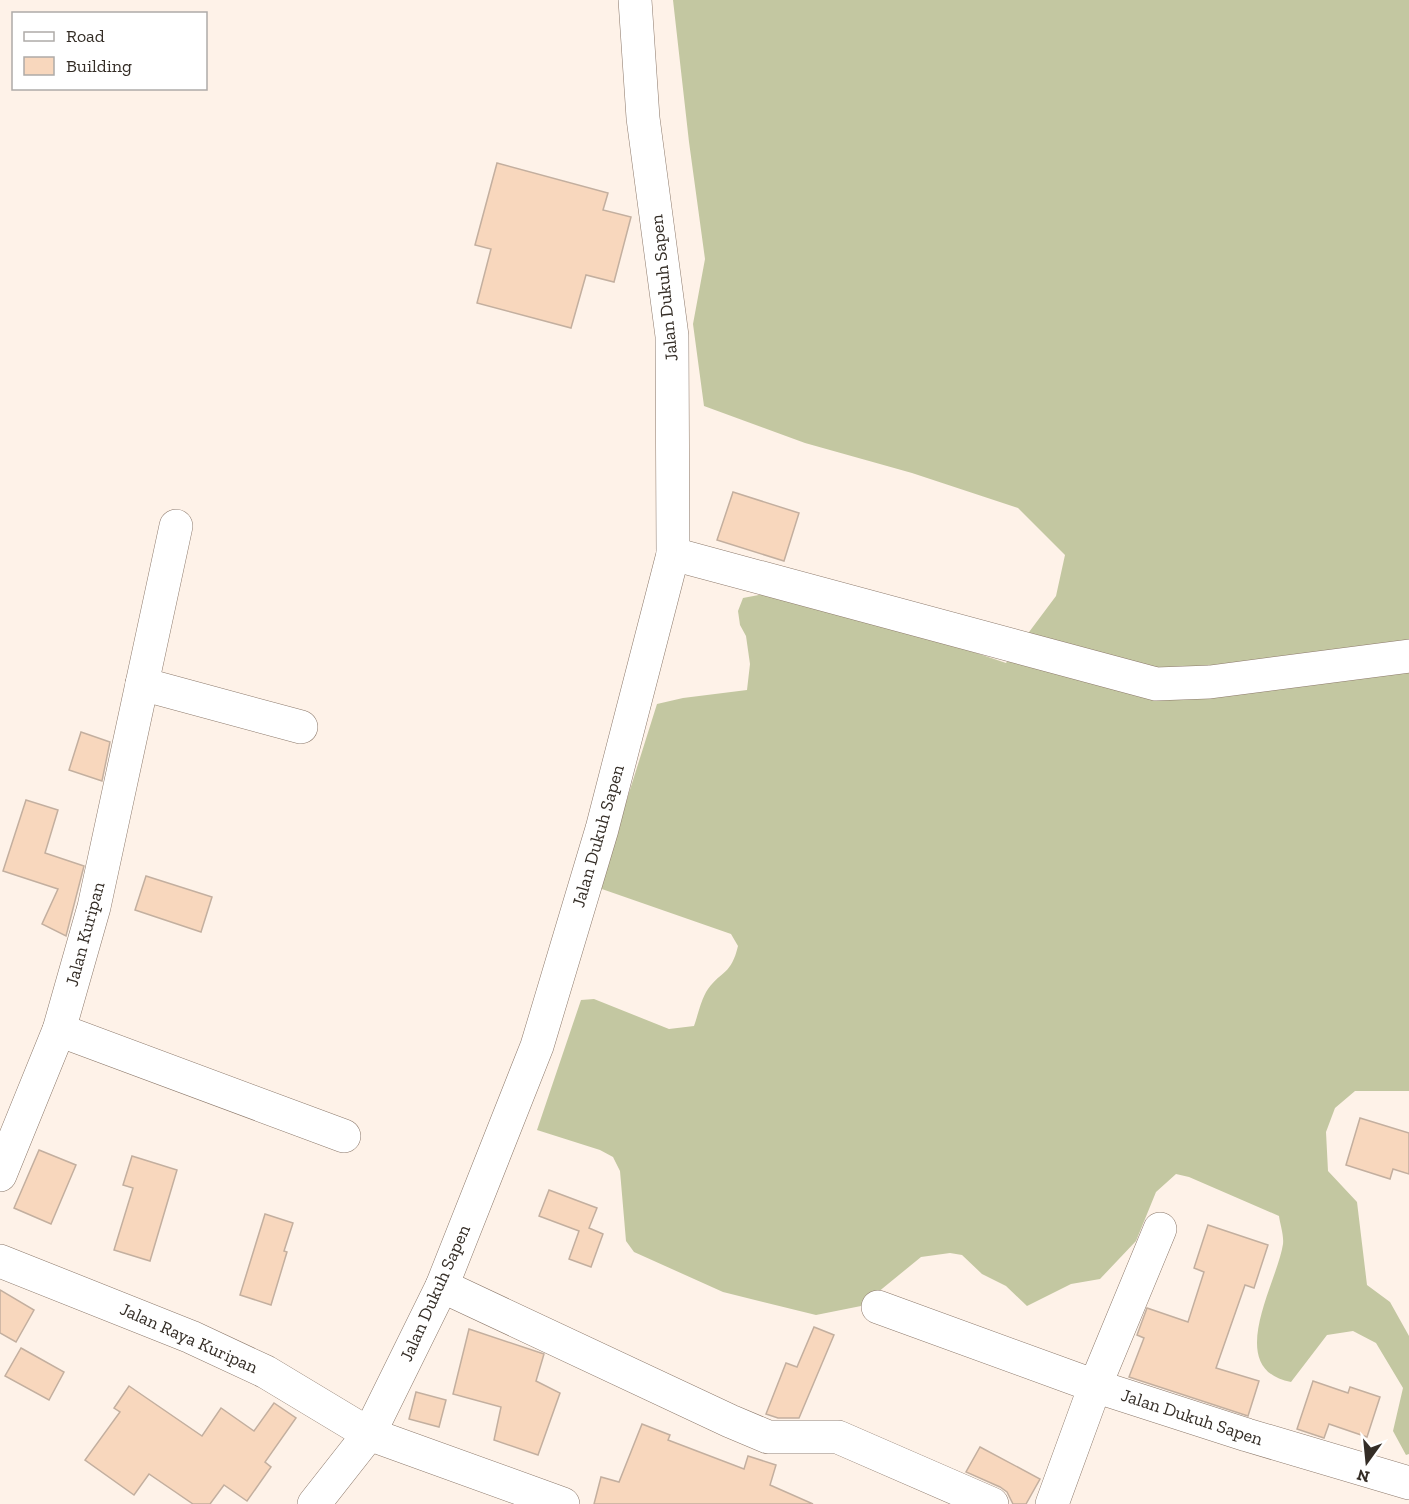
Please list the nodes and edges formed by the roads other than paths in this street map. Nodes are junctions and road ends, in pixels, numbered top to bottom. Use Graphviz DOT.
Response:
graph roads {
  1 [pos="635,0"];
  2 [pos="176,526"];
  3 [pos="673,554"];
  4 [pos="1409,656"];
  5 [pos="142,684"];
  6 [pos="301,727"];
  7 [pos="59,1030"];
  8 [pos="344,1136"];
  9 [pos="0,1175"];
  10 [pos="1160,1229"];
  11 [pos="0,1261"];
  12 [pos="442,1286"];
  13 [pos="878,1307"];
  14 [pos="1095,1386"];
  15 [pos="369,1434"];
  16 [pos="1409,1483"];
  17 [pos="314,1504"];
  18 [pos="563,1504"];
  19 [pos="992,1504"];
  20 [pos="1052,1504"];
  1 -- 3 [label="street, Jalan Dukuh Sapen"];
  2 -- 5 [label="street, Jalan Kuripan"];
  3 -- 4 [label="street"];
  3 -- 12 [label="street, Jalan Dukuh Sapen"];
  5 -- 6 [label="street"];
  5 -- 7 [label="street, Jalan Kuripan"];
  7 -- 8 [label="street"];
  7 -- 9 [label="street, Jalan Kuripan"];
  10 -- 14 [label="street"];
  11 -- 15 [label="street, Jalan Raya Kuripan"];
  12 -- 15 [label="street, Jalan Dukuh Sapen"];
  12 -- 19 [label="street"];
  13 -- 14 [label="street, Jalan Dukuh Sapen"];
  14 -- 16 [label="street, Jalan Dukuh Sapen"];
  14 -- 20 [label="street"];
  15 -- 17 [label="street, Jalan Dukuh Sapen"];
  15 -- 18 [label="street"];
}
